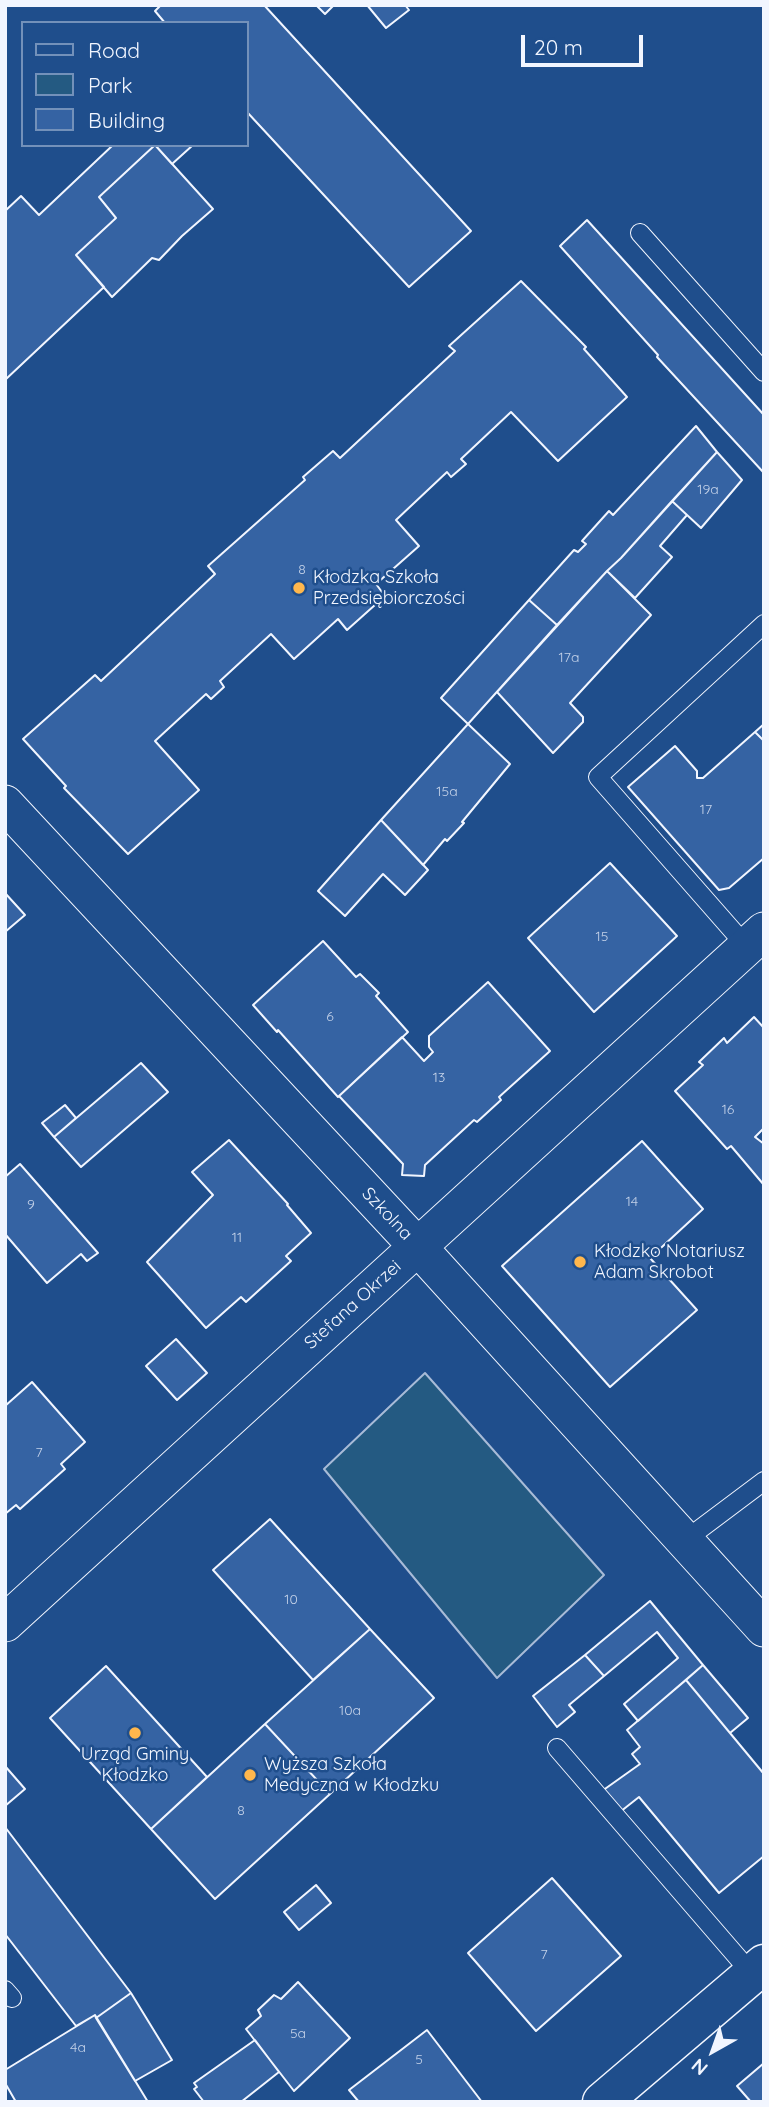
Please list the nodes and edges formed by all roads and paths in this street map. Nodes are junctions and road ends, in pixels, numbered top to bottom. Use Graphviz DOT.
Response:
graph roads {
  1 [pos="640,233"];
  2 [pos="764,372"];
  3 [pos="764,624"];
  4 [pos="5,804"];
  5 [pos="755,939"];
  6 [pos="417,1247"];
  7 [pos="764,1481"];
  8 [pos="684,1541"];
  9 [pos="5,1623"];
  10 [pos="764,1628"];
  11 [pos="557,1748"];
  12 [pos="758,1969"];
  13 [pos="602,2102"];
  1 -- 2 [label="lane"];
  3 -- 5 [label="lane"];
  4 -- 6 [label="street, Szkolna"];
  5 -- 6 [label="street, Stefana Okrzei"];
  6 -- 8 [label="street, Szkolna"];
  6 -- 9 [label="street, Stefana Okrzei"];
  7 -- 8 [label="lane"];
  8 -- 10 [label="street, Szkolna"];
  11 -- 12 [label="lane"];
  12 -- 13 [label="street"];
}
